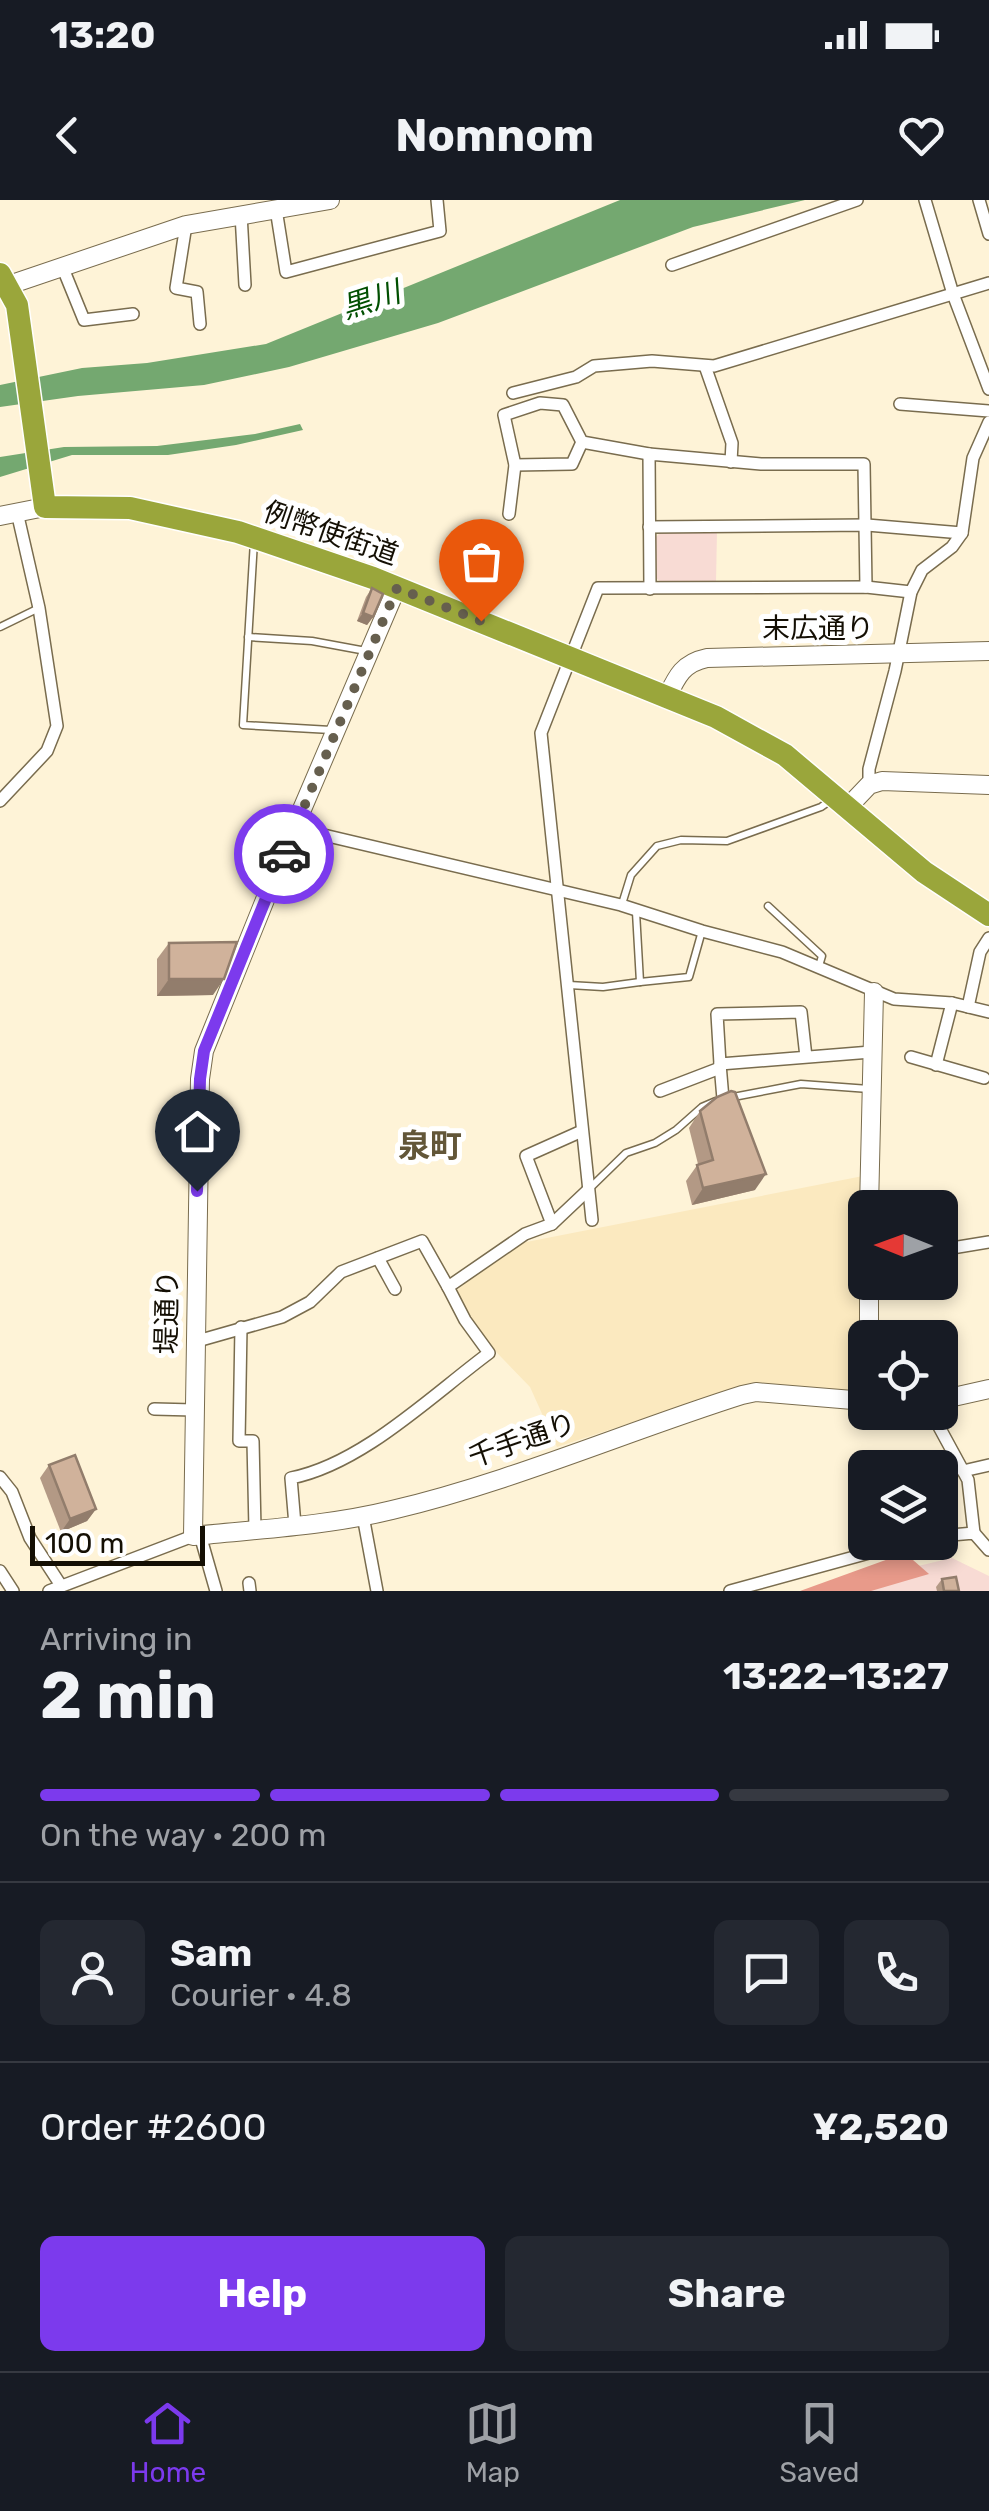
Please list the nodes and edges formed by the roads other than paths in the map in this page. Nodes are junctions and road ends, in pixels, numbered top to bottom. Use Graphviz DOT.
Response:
graph roads {
  1 [pos="330,200"];
  2 [pos="436,200"];
  3 [pos="857,200"];
  4 [pos="924,200"];
  5 [pos="979,200"];
  6 [pos="276,208"];
  7 [pos="242,214"];
  8 [pos="186,225"];
  9 [pos="989,234"];
  10 [pos="62,266"];
  11 [pos="672,266"];
  12 [pos="4,280"];
  13 [pos="989,282"];
  14 [pos="245,285"];
  15 [pos="953,294"];
  16 [pos="133,314"];
  17 [pos="200,324"];
  18 [pos="705,366"];
  19 [pos="989,389"];
  20 [pos="514,393"];
  21 [pos="900,404"];
  22 [pos="989,411"];
  23 [pos="989,422"];
  24 [pos="582,442"];
  25 [pos="648,454"];
  26 [pos="731,462"];
  27 [pos="515,465"];
  28 [pos="44,495"];
  29 [pos="9,514"];
  30 [pos="509,514"];
  31 [pos="867,525"];
  32 [pos="649,526"];
  33 [pos="962,534"];
  34 [pos="254,538"];
  35 [pos="866,587"];
  36 [pos="397,588"];
  37 [pos="650,589"];
  38 [pos="911,592"];
  39 [pos="39,608"];
  40 [pos="0,627"];
  41 [pos="248,637"];
  42 [pos="989,651"];
  43 [pos="370,652"];
  44 [pos="897,655"];
  45 [pos="570,656"];
  46 [pos="666,697"];
  47 [pos="338,730"];
  48 [pos="869,785"];
  49 [pos="989,785"];
  50 [pos="0,801"];
  51 [pos="842,802"];
  52 [pos="294,828"];
  53 [pos="556,889"];
  54 [pos="622,905"];
  55 [pos="768,906"];
  56 [pos="636,911"];
  57 [pos="989,916"];
  58 [pos="702,931"];
  59 [pos="989,938"];
  60 [pos="820,966"];
  61 [pos="640,982"];
  62 [pos="567,984"];
  63 [pos="874,992"];
  64 [pos="952,1003"];
  65 [pos="968,1006"];
  66 [pos="989,1012"];
  67 [pos="871,1052"];
  68 [pos="806,1057"];
  69 [pos="911,1058"];
  70 [pos="936,1064"];
  71 [pos="720,1066"];
  72 [pos="984,1078"];
  73 [pos="870,1089"];
  74 [pos="660,1091"];
  75 [pos="723,1099"];
  76 [pos="582,1131"];
  77 [pos="588,1190"];
  78 [pos="869,1190"];
  79 [pos="592,1220"];
  80 [pos="552,1224"];
  81 [pos="989,1242"];
  82 [pos="958,1247"];
  83 [pos="378,1258"];
  84 [pos="448,1287"];
  85 [pos="395,1289"];
  86 [pos="240,1328"];
  87 [pos="194,1342"];
  88 [pos="989,1390"];
  89 [pos="958,1396"];
  90 [pos="848,1400"];
  91 [pos="154,1409"];
  92 [pos="194,1410"];
  93 [pos="940,1430"];
  94 [pos="989,1465"];
  95 [pos="962,1471"];
  96 [pos="0,1477"];
  97 [pos="363,1516"];
  98 [pos="295,1524"];
  99 [pos="255,1529"];
  100 [pos="974,1533"];
  101 [pos="958,1534"];
  102 [pos="197,1536"];
  103 [pos="989,1550"];
  104 [pos="848,1559"];
  105 [pos="0,1571"];
  106 [pos="55,1588"];
  107 [pos="13,1591"];
  108 [pos="216,1591"];
  109 [pos="377,1591"];
  110 [pos="730,1591"];
  1 -- 6 [label="street"];
  2 -- 6 [label="street"];
  3 -- 11 [label="street"];
  4 -- 15 [label="street"];
  5 -- 9 [label="street"];
  6 -- 7 [label="street"];
  7 -- 8 [label="street"];
  7 -- 14 [label="street"];
  8 -- 10 [label="street"];
  8 -- 17 [label="street"];
  10 -- 12 [label="street"];
  10 -- 16 [label="street"];
  12 -- 28 [label="highway"];
  13 -- 15 [label="street"];
  15 -- 18 [label="street"];
  15 -- 19 [label="street"];
  18 -- 20 [label="street"];
  18 -- 26 [label="street"];
  21 -- 22 [label="street"];
  23 -- 33 [label="street"];
  24 -- 25 [label="street"];
  24 -- 27 [label="street"];
  24 -- 27 [label="street"];
  25 -- 26 [label="street"];
  25 -- 32 [label="street"];
  26 -- 31 [label="street"];
  27 -- 30 [label="street"];
  28 -- 29 [label="street"];
  28 -- 34 [label="highway, 例幣使街道"];
  29 -- 39 [label="street"];
  31 -- 32 [label="street"];
  31 -- 33 [label="street"];
  31 -- 35 [label="street"];
  32 -- 37 [label="street"];
  33 -- 38 [label="street"];
  34 -- 36 [label="highway, 例幣使街道"];
  34 -- 41 [label="lane"];
  35 -- 37 [label="street"];
  35 -- 38 [label="street"];
  36 -- 43 [label="street, 堤通り"];
  36 -- 45 [label="highway, 例幣使街道"];
  37 -- 45 [label="street"];
  38 -- 44 [label="street"];
  39 -- 40 [label="lane"];
  39 -- 50 [label="street"];
  41 -- 43 [label="lane"];
  41 -- 47 [label="lane"];
  42 -- 44 [label="street, 末広通り"];
  43 -- 47 [label="street, 堤通り"];
  44 -- 46 [label="street, 末広通り"];
  44 -- 48 [label="street"];
  45 -- 46 [label="highway, 例幣使街道"];
  45 -- 53 [label="street"];
  46 -- 51 [label="highway, 例幣使街道"];
  47 -- 52 [label="street, 堤通り"];
  48 -- 49 [label="street"];
  48 -- 51 [label="street"];
  51 -- 54 [label="lane"];
  51 -- 57 [label="highway, 例幣使街道"];
  52 -- 53 [label="street"];
  52 -- 87 [label="street, 堤通り"];
  53 -- 54 [label="street"];
  53 -- 62 [label="street"];
  54 -- 56 [label="street"];
  55 -- 60 [label="lane"];
  56 -- 58 [label="street"];
  56 -- 61 [label="lane"];
  58 -- 60 [label="street"];
  58 -- 61 [label="lane"];
  59 -- 65 [label="street"];
  60 -- 63 [label="street"];
  61 -- 62 [label="lane"];
  62 -- 76 [label="street"];
  63 -- 64 [label="street"];
  63 -- 67 [label="street"];
  64 -- 65 [label="street"];
  64 -- 70 [label="street"];
  65 -- 66 [label="street"];
  67 -- 68 [label="street"];
  67 -- 73 [label="street"];
  68 -- 71 [label="street"];
  68 -- 71 [label="street"];
  69 -- 70 [label="street"];
  70 -- 72 [label="street"];
  71 -- 74 [label="street"];
  71 -- 75 [label="street"];
  73 -- 75 [label="lane"];
  73 -- 78 [label="street"];
  75 -- 77 [label="lane"];
  76 -- 77 [label="street"];
  76 -- 80 [label="street"];
  77 -- 79 [label="street"];
  77 -- 80 [label="street"];
  80 -- 84 [label="street"];
  81 -- 82 [label="street"];
  83 -- 84 [label="street"];
  83 -- 85 [label="street"];
  83 -- 86 [label="street"];
  84 -- 98 [label="street"];
  86 -- 87 [label="street"];
  86 -- 99 [label="street"];
  87 -- 92 [label="street, 堤通り"];
  88 -- 89 [label="street"];
  90 -- 97 [label="street, 千手通り"];
  91 -- 92 [label="street"];
  92 -- 102 [label="street, 堤通り"];
  93 -- 95 [label="street"];
  94 -- 95 [label="street"];
  95 -- 100 [label="street"];
  96 -- 106 [label="street"];
  97 -- 98 [label="street, 千手通り"];
  97 -- 109 [label="street"];
  98 -- 99 [label="street, 千手通り"];
  99 -- 102 [label="street, 千手通り"];
  100 -- 101 [label="street"];
  100 -- 103 [label="street"];
  102 -- 106 [label="street"];
  102 -- 108 [label="street"];
  104 -- 110 [label="street"];
  105 -- 107 [label="street"];
}
